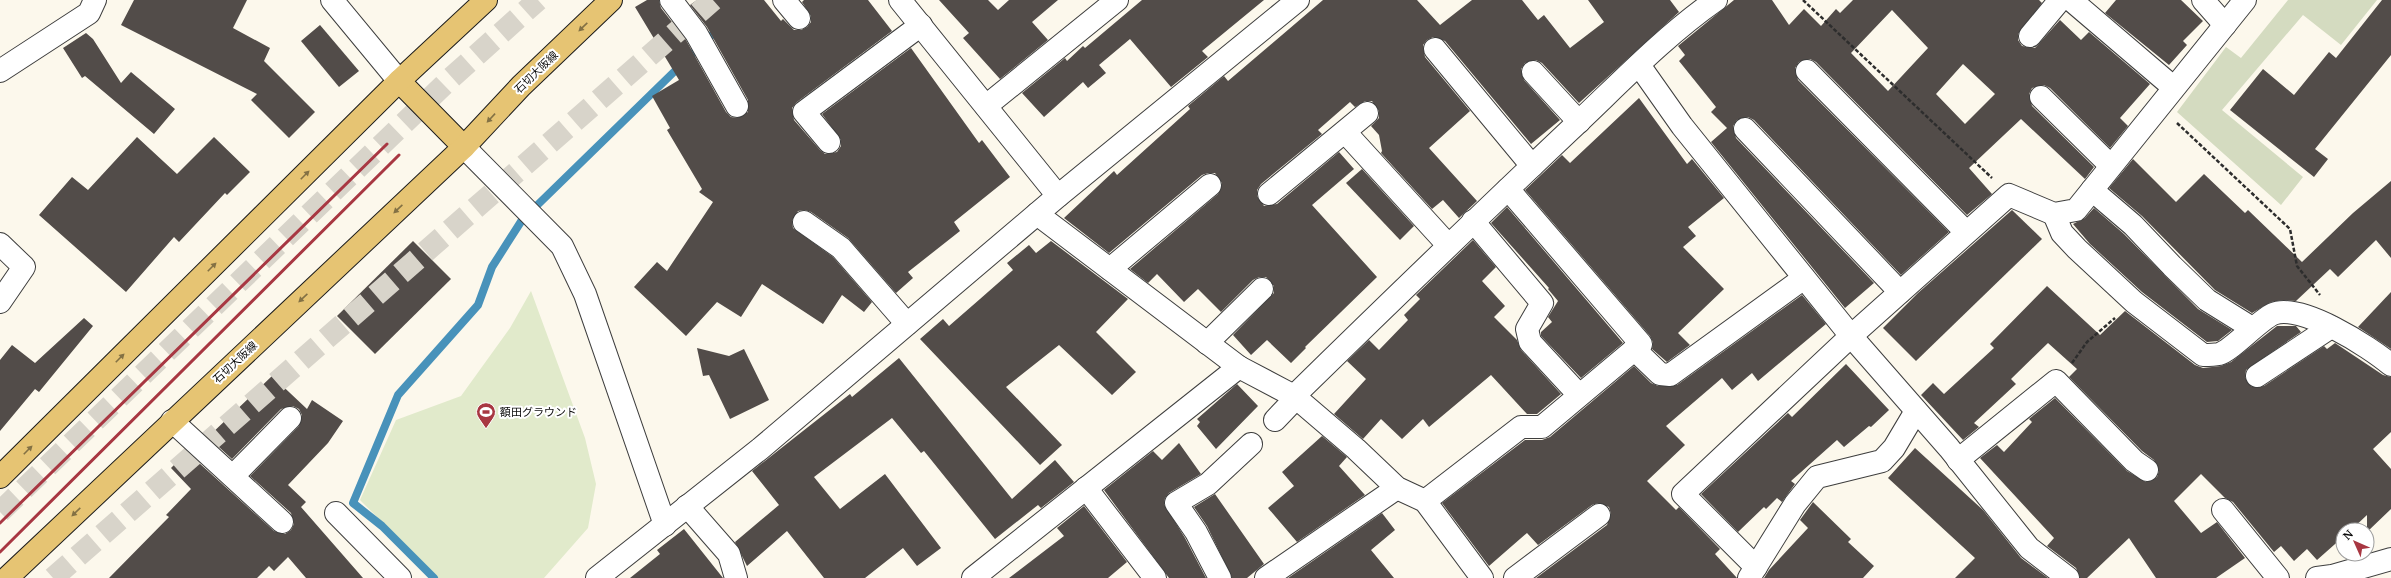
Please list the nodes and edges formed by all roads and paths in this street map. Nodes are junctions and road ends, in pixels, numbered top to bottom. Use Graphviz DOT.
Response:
graph roads {
  1 [pos="96,0"];
  2 [pos="332,0"];
  3 [pos="486,0"];
  4 [pos="611,0"];
  5 [pos="671,0"];
  6 [pos="784,0"];
  7 [pos="900,0"];
  8 [pos="1117,0"];
  9 [pos="1298,0"];
  10 [pos="1716,0"];
  11 [pos="1803,0"];
  12 [pos="2060,0"];
  13 [pos="2070,0"];
  14 [pos="2203,0"];
  15 [pos="2245,0"];
  16 [pos="1692,7"];
  17 [pos="799,18"];
  18 [pos="2225,25"];
  19 [pos="920,26"];
  20 [pos="2030,36"];
  21 [pos="1435,49"];
  22 [pos="1639,66"];
  23 [pos="0,71"];
  24 [pos="1807,71"];
  25 [pos="1533,72"];
  26 [pos="399,81"];
  27 [pos="2173,87"];
  28 [pos="2041,97"];
  29 [pos="736,106"];
  30 [pos="986,106"];
  31 [pos="2158,106"];
  32 [pos="1367,113"];
  33 [pos="1579,122"];
  34 [pos="1745,129"];
  35 [pos="1345,132"];
  36 [pos="829,142"];
  37 [pos="464,147"];
  38 [pos="1532,166"];
  39 [pos="2111,166"];
  40 [pos="1210,185"];
  41 [pos="1508,189"];
  42 [pos="2092,190"];
  43 [pos="1268,194"];
  44 [pos="2010,195"];
  45 [pos="1058,196"];
  46 [pos="1037,214"];
  47 [pos="2054,214"];
  48 [pos="1474,221"];
  49 [pos="804,222"];
  50 [pos="1966,232"];
  51 [pos="0,244"];
  52 [pos="1448,245"];
  53 [pos="1110,269"];
  54 [pos="1804,278"];
  55 [pos="1262,289"];
  56 [pos="1900,292"];
  57 [pos="0,302"];
  58 [pos="2134,302"];
  59 [pos="907,324"];
  60 [pos="2331,327"];
  61 [pos="2252,328"];
  62 [pos="1851,336"];
  63 [pos="1207,343"];
  64 [pos="1634,349"];
  65 [pos="2391,365"];
  66 [pos="1239,367"];
  67 [pos="2258,376"];
  68 [pos="2056,381"];
  69 [pos="1579,395"];
  70 [pos="1295,397"];
  71 [pos="1916,411"];
  72 [pos="290,418"];
  73 [pos="1275,420"];
  74 [pos="172,421"];
  75 [pos="1250,444"];
  76 [pos="1958,460"];
  77 [pos="2147,470"];
  78 [pos="233,476"];
  79 [pos="0,477"];
  80 [pos="1086,488"];
  81 [pos="1397,488"];
  82 [pos="1425,501"];
  83 [pos="687,506"];
  84 [pos="2223,510"];
  85 [pos="336,513"];
  86 [pos="1599,515"];
  87 [pos="282,522"];
  88 [pos="665,525"];
  89 [pos="2391,559"];
  90 [pos="1752,573"];
  91 [pos="7,578"];
  92 [pos="400,578"];
  93 [pos="597,578"];
  94 [pos="736,578"];
  95 [pos="973,578"];
  96 [pos="1155,578"];
  97 [pos="1220,578"];
  98 [pos="1268,578"];
  99 [pos="1482,578"];
  100 [pos="1515,578"];
  101 [pos="2068,578"];
  102 [pos="2278,578"];
  103 [pos="2317,578"];
  1 -- 23 [label="street"];
  2 -- 26 [label="street"];
  3 -- 26 [label="main road"];
  4 -- 37 [label="main road, 石切大阪線, one-way"];
  5 -- 29 [label="street"];
  6 -- 17 [label="street"];
  7 -- 19 [label="street"];
  8 -- 30 [label="street"];
  9 -- 45 [label="street"];
  10 -- 16 [label="street"];
  11 -- 44 [label="path"];
  12 -- 20 [label="street"];
  13 -- 27 [label="street"];
  14 -- 18 [label="street"];
  15 -- 18 [label="street"];
  16 -- 22 [label="street"];
  18 -- 27 [label="street"];
  19 -- 30 [label="street"];
  19 -- 36 [label="street"];
  21 -- 38 [label="street"];
  22 -- 33 [label="street"];
  22 -- 54 [label="street"];
  24 -- 50 [label="street"];
  25 -- 33 [label="street"];
  26 -- 37 [label="main road"];
  79 -- 26 [label="main road, one-way"];
  27 -- 31 [label="street"];
  28 -- 39 [label="street"];
  30 -- 45 [label="street"];
  31 -- 39 [label="street"];
  31 -- 60 [label="path"];
  32 -- 35 [label="street"];
  33 -- 38 [label="street"];
  34 -- 56 [label="street"];
  35 -- 43 [label="street"];
  35 -- 52 [label="street"];
  37 -- 74 [label="main road, 石切大阪線, one-way"];
  37 -- 88 [label="street"];
  38 -- 41 [label="street"];
  39 -- 42 [label="street"];
  40 -- 53 [label="street"];
  41 -- 48 [label="street"];
  41 -- 64 [label="street"];
  42 -- 47 [label="street"];
  42 -- 61 [label="street"];
  44 -- 47 [label="street"];
  44 -- 50 [label="street"];
  45 -- 46 [label="street"];
  46 -- 53 [label="street"];
  46 -- 59 [label="street"];
  47 -- 58 [label="street"];
  48 -- 52 [label="street"];
  48 -- 69 [label="street"];
  49 -- 59 [label="street"];
  50 -- 56 [label="street"];
  51 -- 57 [label="street"];
  52 -- 70 [label="street"];
  53 -- 63 [label="street"];
  54 -- 62 [label="street"];
  54 -- 64 [label="street"];
  55 -- 63 [label="street"];
  56 -- 62 [label="street"];
  58 -- 61 [label="street"];
  58 -- 68 [label="path"];
  59 -- 83 [label="street"];
  60 -- 61 [label="street"];
  60 -- 65 [label="street"];
  60 -- 67 [label="street"];
  62 -- 71 [label="street"];
  62 -- 90 [label="street"];
  63 -- 66 [label="street"];
  64 -- 69 [label="street"];
  66 -- 70 [label="street"];
  66 -- 80 [label="street"];
  68 -- 76 [label="street"];
  68 -- 77 [label="street"];
  69 -- 82 [label="street"];
  70 -- 73 [label="street"];
  70 -- 81 [label="street"];
  71 -- 76 [label="street"];
  71 -- 90 [label="street"];
  72 -- 78 [label="street"];
  74 -- 78 [label="street"];
  74 -- 91 [label="main road, 石切大阪線, one-way"];
  75 -- 97 [label="street"];
  76 -- 101 [label="street"];
  78 -- 87 [label="street"];
  80 -- 95 [label="street"];
  80 -- 96 [label="street"];
  81 -- 82 [label="street"];
  81 -- 98 [label="street"];
  82 -- 99 [label="street"];
  83 -- 88 [label="street"];
  83 -- 94 [label="street"];
  84 -- 102 [label="street"];
  85 -- 92 [label="street"];
  86 -- 100 [label="street"];
  88 -- 93 [label="street"];
  89 -- 103 [label="street"];
}
